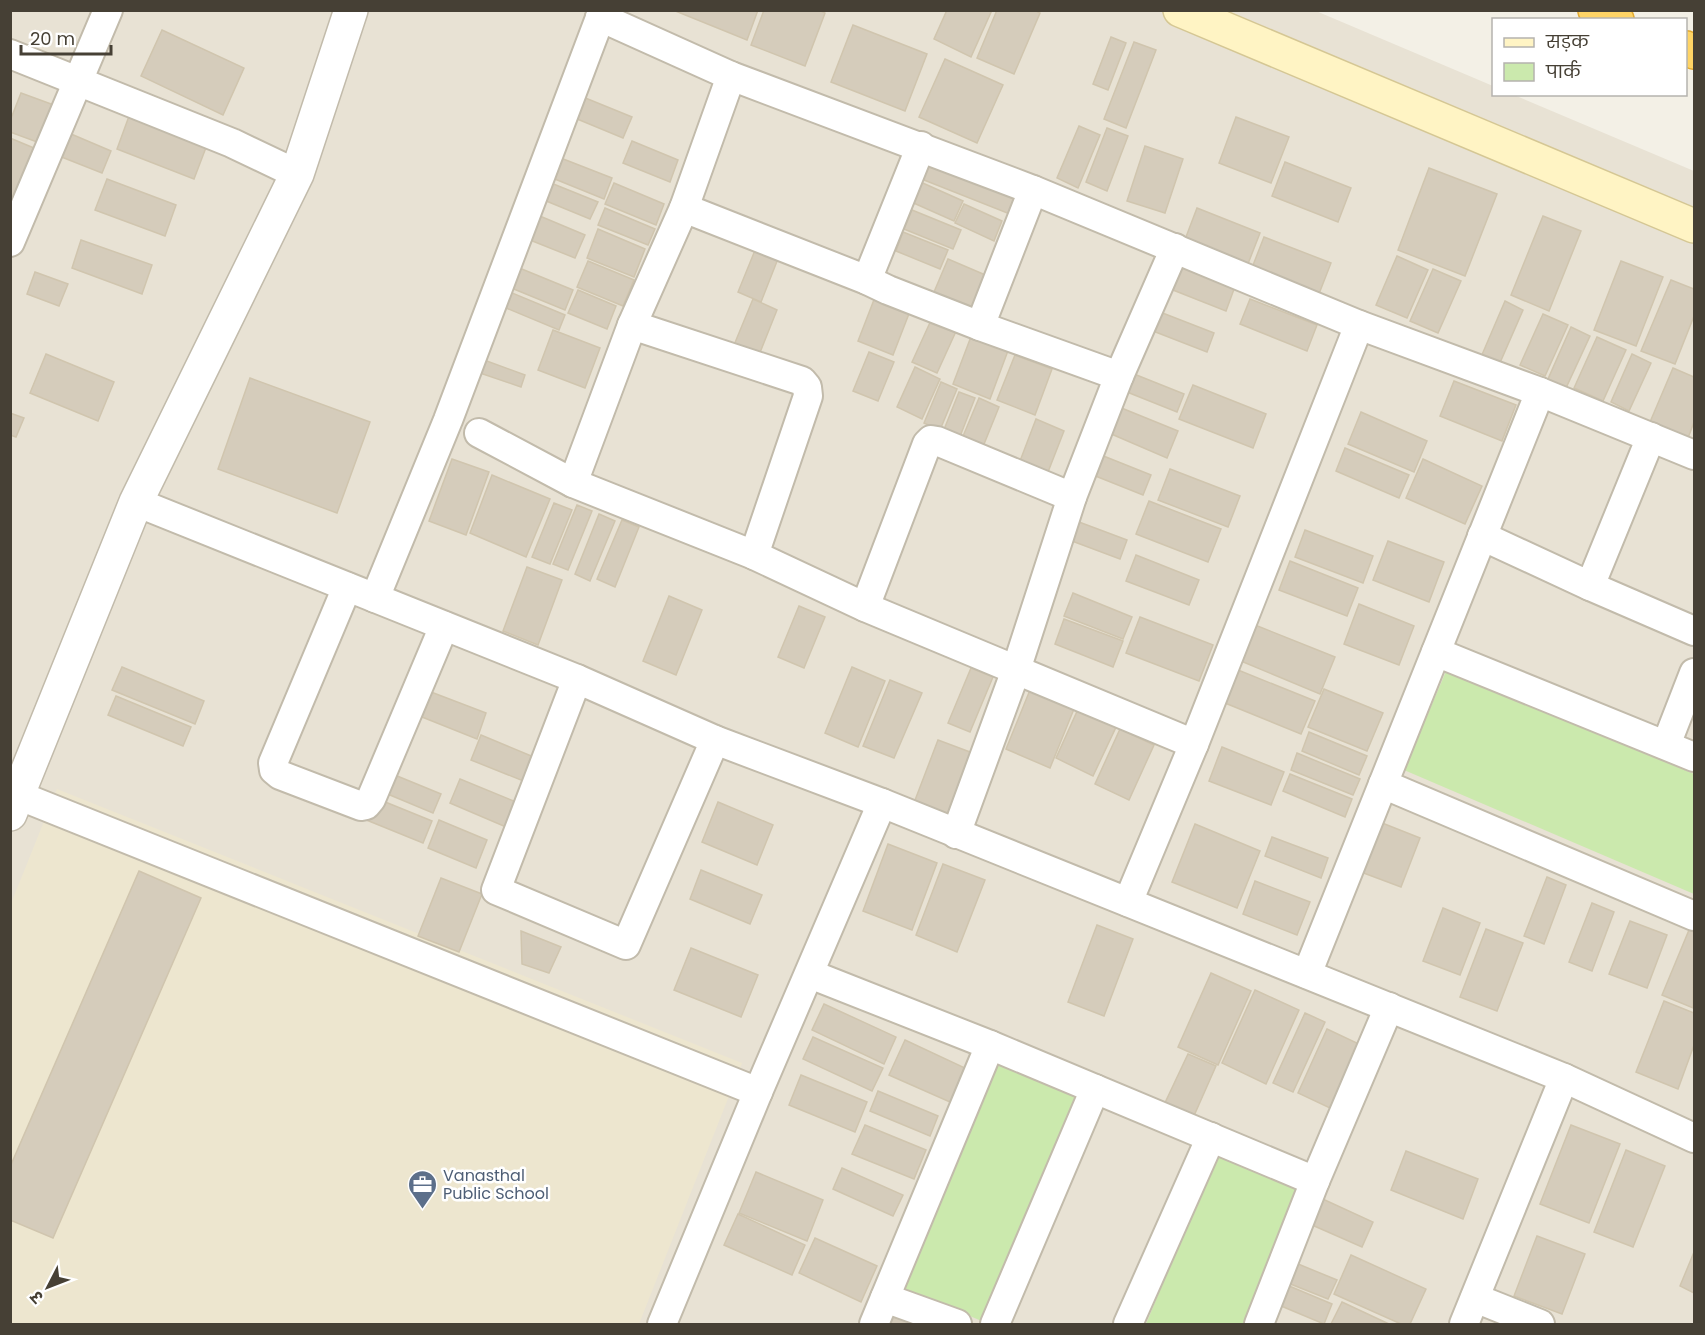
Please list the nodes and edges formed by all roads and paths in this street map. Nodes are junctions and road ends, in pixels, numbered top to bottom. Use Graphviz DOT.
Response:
graph roads {
  1 [pos="108,10"];
  2 [pos="351,10"];
  3 [pos="1180,10"];
  4 [pos="1595,10"];
  5 [pos="601,14"];
  6 [pos="1613,18"];
  7 [pos="10,54"];
  8 [pos="732,76"];
  9 [pos="78,82"];
  10 [pos="921,146"];
  11 [pos="297,174"];
  12 [pos="1033,190"];
  13 [pos="684,208"];
  14 [pos="1695,226"];
  15 [pos="12,234"];
  16 [pos="1175,248"];
  17 [pos="867,280"];
  18 [pos="632,325"];
  19 [pos="1359,325"];
  20 [pos="980,326"];
  21 [pos="1119,376"];
  22 [pos="1540,392"];
  23 [pos="479,433"];
  24 [pos="1650,437"];
  25 [pos="1695,455"];
  26 [pos="573,483"];
  27 [pos="1072,497"];
  28 [pos="136,502"];
  29 [pos="1482,536"];
  30 [pos="754,555"];
  31 [pos="1590,586"];
  32 [pos="347,587"];
  33 [pos="375,598"];
  34 [pos="865,608"];
  35 [pos="444,626"];
  36 [pos="1695,631"];
  37 [pos="1436,652"];
  38 [pos="1016,670"];
  39 [pos="1695,673"];
  40 [pos="577,680"];
  41 [pos="715,740"];
  42 [pos="1194,744"];
  43 [pos="1665,745"];
  44 [pos="1695,757"];
  45 [pos="1383,784"];
  46 [pos="13,800"];
  47 [pos="882,803"];
  48 [pos="956,834"];
  49 [pos="1128,902"];
  50 [pos="1695,916"];
  51 [pos="810,974"];
  52 [pos="1307,974"];
  53 [pos="1389,1007"];
  54 [pos="990,1045"];
  55 [pos="1564,1078"];
  56 [pos="1095,1089"];
  57 [pos="758,1092"];
  58 [pos="1211,1137"];
  59 [pos="1695,1138"];
  60 [pos="1316,1180"];
  61 [pos="885,1298"];
  62 [pos="1475,1298"];
  63 [pos="662,1324"];
  64 [pos="874,1324"];
  65 [pos="957,1324"];
  66 [pos="995,1324"];
  67 [pos="1128,1324"];
  68 [pos="1259,1324"];
  69 [pos="1464,1324"];
  70 [pos="1540,1324"];
  1 -- 9 [label="street"];
  2 -- 11 [label="street"];
  3 -- 14 [label="main road"];
  4 -- 6 [label="highway"];
  5 -- 8 [label="street"];
  5 -- 33 [label="street"];
  7 -- 9 [label="street"];
  8 -- 10 [label="street"];
  8 -- 13 [label="street"];
  9 -- 11 [label="street"];
  9 -- 15 [label="street"];
  10 -- 12 [label="street"];
  10 -- 17 [label="street"];
  11 -- 28 [label="street"];
  12 -- 16 [label="street"];
  12 -- 20 [label="street"];
  13 -- 17 [label="street"];
  13 -- 18 [label="street"];
  16 -- 19 [label="street"];
  16 -- 21 [label="street"];
  17 -- 20 [label="street"];
  18 -- 26 [label="street"];
  18 -- 30 [label="street"];
  19 -- 22 [label="street"];
  19 -- 42 [label="street"];
  20 -- 21 [label="street"];
  21 -- 27 [label="street"];
  22 -- 24 [label="street"];
  22 -- 29 [label="street"];
  23 -- 26 [label="street"];
  24 -- 25 [label="street"];
  24 -- 31 [label="street"];
  26 -- 30 [label="street"];
  27 -- 34 [label="street"];
  27 -- 38 [label="street"];
  28 -- 32 [label="street"];
  28 -- 46 [label="street"];
  29 -- 31 [label="street"];
  29 -- 37 [label="street"];
  30 -- 34 [label="street"];
  31 -- 36 [label="street"];
  32 -- 33 [label="street"];
  32 -- 35 [label="street"];
  33 -- 35 [label="street"];
  34 -- 38 [label="street"];
  35 -- 40 [label="street"];
  37 -- 43 [label="street"];
  37 -- 45 [label="street"];
  38 -- 42 [label="street"];
  38 -- 48 [label="street"];
  39 -- 43 [label="street"];
  40 -- 41 [label="street"];
  40 -- 41 [label="street"];
  41 -- 47 [label="street"];
  42 -- 49 [label="street"];
  43 -- 44 [label="street"];
  45 -- 50 [label="street"];
  45 -- 52 [label="street"];
  46 -- 57 [label="street"];
  47 -- 48 [label="street"];
  47 -- 51 [label="street"];
  48 -- 49 [label="street"];
  49 -- 52 [label="street"];
  51 -- 54 [label="street"];
  51 -- 57 [label="street"];
  52 -- 53 [label="street"];
  53 -- 55 [label="street"];
  53 -- 60 [label="street"];
  54 -- 56 [label="street"];
  54 -- 61 [label="street"];
  55 -- 59 [label="street"];
  55 -- 62 [label="street"];
  56 -- 58 [label="street"];
  56 -- 66 [label="street"];
  57 -- 63 [label="street"];
  58 -- 60 [label="street"];
  58 -- 67 [label="street"];
  60 -- 68 [label="street"];
  61 -- 64 [label="street"];
  61 -- 65 [label="street"];
  62 -- 69 [label="street"];
  62 -- 70 [label="street"];
}
